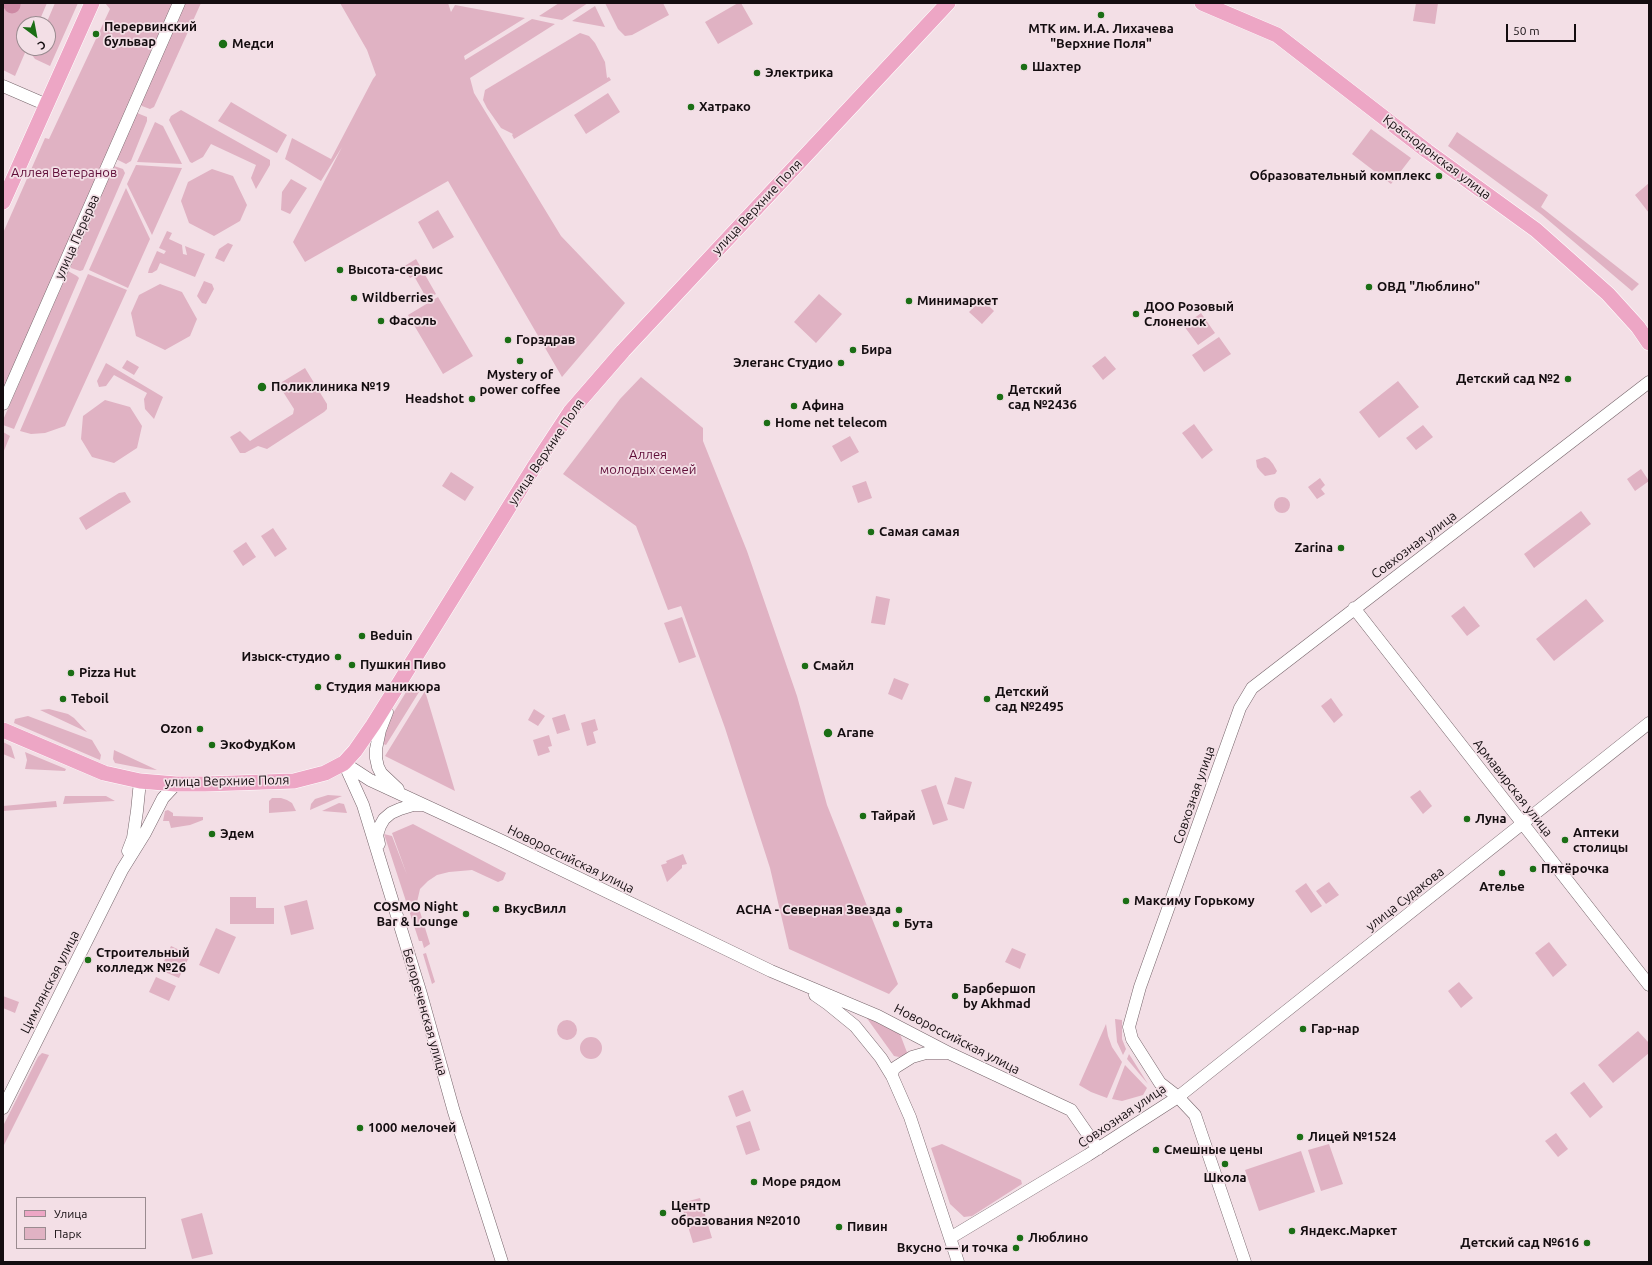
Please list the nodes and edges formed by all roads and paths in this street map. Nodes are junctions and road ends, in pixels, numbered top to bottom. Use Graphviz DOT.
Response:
graph roads {
  1 [pos="92,3"];
  2 [pos="179,3"];
  3 [pos="948,3"];
  4 [pos="1202,3"];
  5 [pos="3,86"];
  6 [pos="47,105"];
  7 [pos="3,202"];
  8 [pos="1649,343"];
  9 [pos="1649,382"];
  10 [pos="3,404"];
  11 [pos="1354,608"];
  12 [pos="395,692"];
  13 [pos="1649,723"];
  14 [pos="3,730"];
  15 [pos="344,763"];
  16 [pos="140,781"];
  17 [pos="176,784"];
  18 [pos="410,799"];
  19 [pos="424,805"];
  20 [pos="1523,824"];
  21 [pos="381,862"];
  22 [pos="122,870"];
  23 [pos="786,978"];
  24 [pos="1649,985"];
  25 [pos="951,1054"];
  26 [pos="892,1076"];
  27 [pos="1178,1097"];
  28 [pos="3,1108"];
  29 [pos="1098,1149"];
  30 [pos="950,1238"];
  31 [pos="502,1262"];
  32 [pos="958,1262"];
  33 [pos="1245,1262"];
  1 -- 6 [label="main road"];
  2 -- 10 [label="street, улица Перерва"];
  3 -- 12 [label="main road, улица Верхние Поля"];
  4 -- 8 [label="main road, Краснодонская улица"];
  5 -- 6 [label="street"];
  6 -- 7 [label="main road"];
  9 -- 11 [label="street, Совхозная улица"];
  11 -- 20 [label="street, Армавирская улица"];
  11 -- 27 [label="street, Совхозная улица"];
  12 -- 15 [label="main road, улица Верхние Поля"];
  12 -- 18 [label="street"];
  13 -- 20 [label="street, улица Судакова"];
  14 -- 16 [label="main road"];
  15 -- 17 [label="main road, улица Верхние Поля"];
  15 -- 18 [label="street, Новороссийская улица"];
  15 -- 21 [label="street, Белореченская улица"];
  16 -- 17 [label="main road, улица Верхние Поля"];
  16 -- 22 [label="street, Цимлянская улица"];
  17 -- 22 [label="street, Цимлянская улица"];
  18 -- 19 [label="street, Новороссийская улица"];
  19 -- 21 [label="street"];
  19 -- 23 [label="street, Новороссийская улица"];
  20 -- 24 [label="street, Армавирская улица"];
  20 -- 27 [label="street, улица Судакова"];
  21 -- 31 [label="street, Белореченская улица"];
  22 -- 28 [label="street, Цимлянская улица"];
  23 -- 25 [label="street, Новороссийская улица"];
  23 -- 26 [label="street, Новороссийская улица"];
  25 -- 26 [label="street"];
  25 -- 29 [label="street, Новороссийская улица"];
  26 -- 30 [label="street, Новороссийская улица"];
  27 -- 29 [label="street, Совхозная улица"];
  27 -- 33 [label="street"];
  29 -- 30 [label="street, Совхозная улица"];
  30 -- 32 [label="street"];
}
